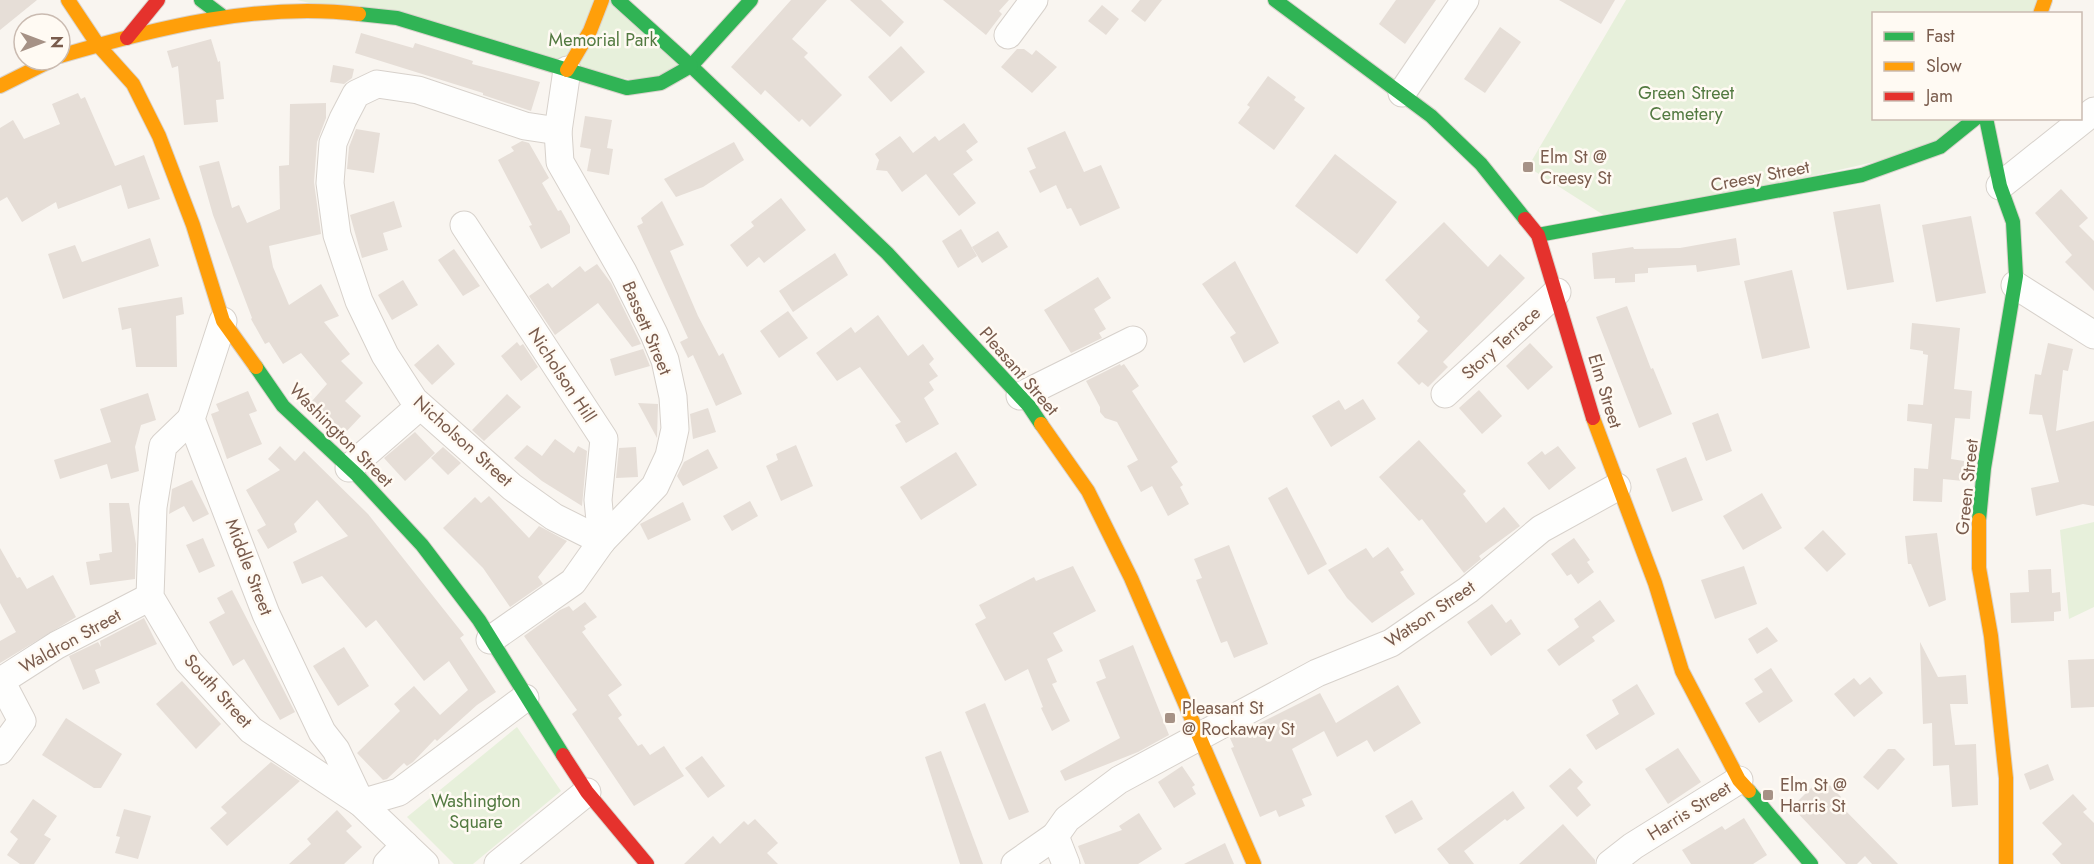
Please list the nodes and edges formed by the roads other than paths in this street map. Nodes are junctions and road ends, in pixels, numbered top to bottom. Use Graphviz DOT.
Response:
graph roads {
  1 [pos="68,0"];
  2 [pos="158,0"];
  3 [pos="201,0"];
  4 [pos="602,0"];
  5 [pos="618,0"];
  6 [pos="751,0"];
  7 [pos="1034,0"];
  8 [pos="1275,0"];
  9 [pos="1466,0"];
  10 [pos="221,15"];
  11 [pos="1008,35"];
  12 [pos="127,38"];
  13 [pos="98,45"];
  14 [pos="72,53"];
  15 [pos="691,66"];
  16 [pos="567,70"];
  17 [pos="28,72"];
  18 [pos="0,86"];
  19 [pos="1402,93"];
  20 [pos="2094,111"];
  21 [pos="1974,120"];
  22 [pos="1986,120"];
  23 [pos="558,130"];
  24 [pos="2000,186"];
  25 [pos="464,225"];
  26 [pos="1538,235"];
  27 [pos="2015,285"];
  28 [pos="1557,292"];
  29 [pos="223,321"];
  30 [pos="2094,335"];
  31 [pos="1133,340"];
  32 [pos="1445,394"];
  33 [pos="1020,396"];
  34 [pos="420,406"];
  35 [pos="191,419"];
  36 [pos="349,468"];
  37 [pos="1617,487"];
  38 [pos="602,541"];
  39 [pos="150,597"];
  40 [pos="490,640"];
  41 [pos="0,681"];
  42 [pos="525,698"];
  43 [pos="1199,737"];
  44 [pos="0,751"];
  45 [pos="1739,780"];
  46 [pos="587,792"];
  47 [pos="362,803"];
  48 [pos="1055,836"];
  49 [pos="396,854"];
  50 [pos="425,864"];
  51 [pos="498,864"];
  52 [pos="647,864"];
  53 [pos="1016,864"];
  54 [pos="1066,864"];
  55 [pos="1254,864"];
  56 [pos="1610,864"];
  57 [pos="1811,864"];
  58 [pos="2006,864"];
  1 -- 13 [label="main road, Washington Street"];
  2 -- 12 [label="main road"];
  3 -- 10 [label="main road"];
  4 -- 16 [label="main road, Bassett Street"];
  5 -- 15 [label="main road, Pleasant Street"];
  6 -- 15 [label="main road"];
  7 -- 11 [label="street"];
  8 -- 19 [label="main road, Elm Street"];
  9 -- 19 [label="street"];
  10 -- 12 [label="main road"];
  10 -- 16 [label="main road"];
  12 -- 13 [label="main road"];
  13 -- 14 [label="main road"];
  13 -- 29 [label="main road, Washington Street"];
  15 -- 16 [label="main road"];
  15 -- 33 [label="main road, Pleasant Street"];
  16 -- 23 [label="street, Bassett Street"];
  17 -- 18 [label="main road"];
  19 -- 26 [label="main road, Elm Street"];
  20 -- 24 [label="street"];
  21 -- 26 [label="main road, Creesy Street"];
  22 -- 24 [label="main road, Green Street"];
  23 -- 34 [label="street, Nicholson Street"];
  23 -- 38 [label="street, Bassett Street"];
  24 -- 27 [label="main road, Green Street"];
  25 -- 38 [label="street, Nicholson Hill"];
  26 -- 28 [label="main road, Elm Street"];
  27 -- 30 [label="street"];
  27 -- 58 [label="main road, Green Street"];
  28 -- 32 [label="street, Story Terrace"];
  28 -- 37 [label="main road, Elm Street"];
  29 -- 35 [label="street"];
  29 -- 36 [label="main road, Washington Street"];
  31 -- 33 [label="street"];
  33 -- 43 [label="main road, Pleasant Street"];
  34 -- 36 [label="street"];
  34 -- 38 [label="street, Nicholson Street"];
  35 -- 39 [label="street"];
  35 -- 47 [label="street, Middle Street"];
  36 -- 40 [label="main road, Washington Street"];
  37 -- 43 [label="street, Watson Street"];
  37 -- 45 [label="main road, Elm Street"];
  38 -- 40 [label="street, Bassett Street"];
  39 -- 41 [label="street, Waldron Street"];
  39 -- 47 [label="street, South Street"];
  40 -- 42 [label="main road, Washington Street"];
  41 -- 44 [label="street, Waldron Street"];
  42 -- 46 [label="main road, Washington Street"];
  42 -- 47 [label="street"];
  43 -- 48 [label="street, Watson Street"];
  43 -- 55 [label="main road, Pleasant Street"];
  45 -- 56 [label="street, Harris Street"];
  45 -- 57 [label="main road, Elm Street"];
  46 -- 51 [label="street"];
  46 -- 52 [label="main road, Washington Street"];
  47 -- 49 [label="street, South Street"];
  48 -- 53 [label="street, Watson Street"];
  48 -- 54 [label="street"];
  49 -- 50 [label="street, South Street"];
}
